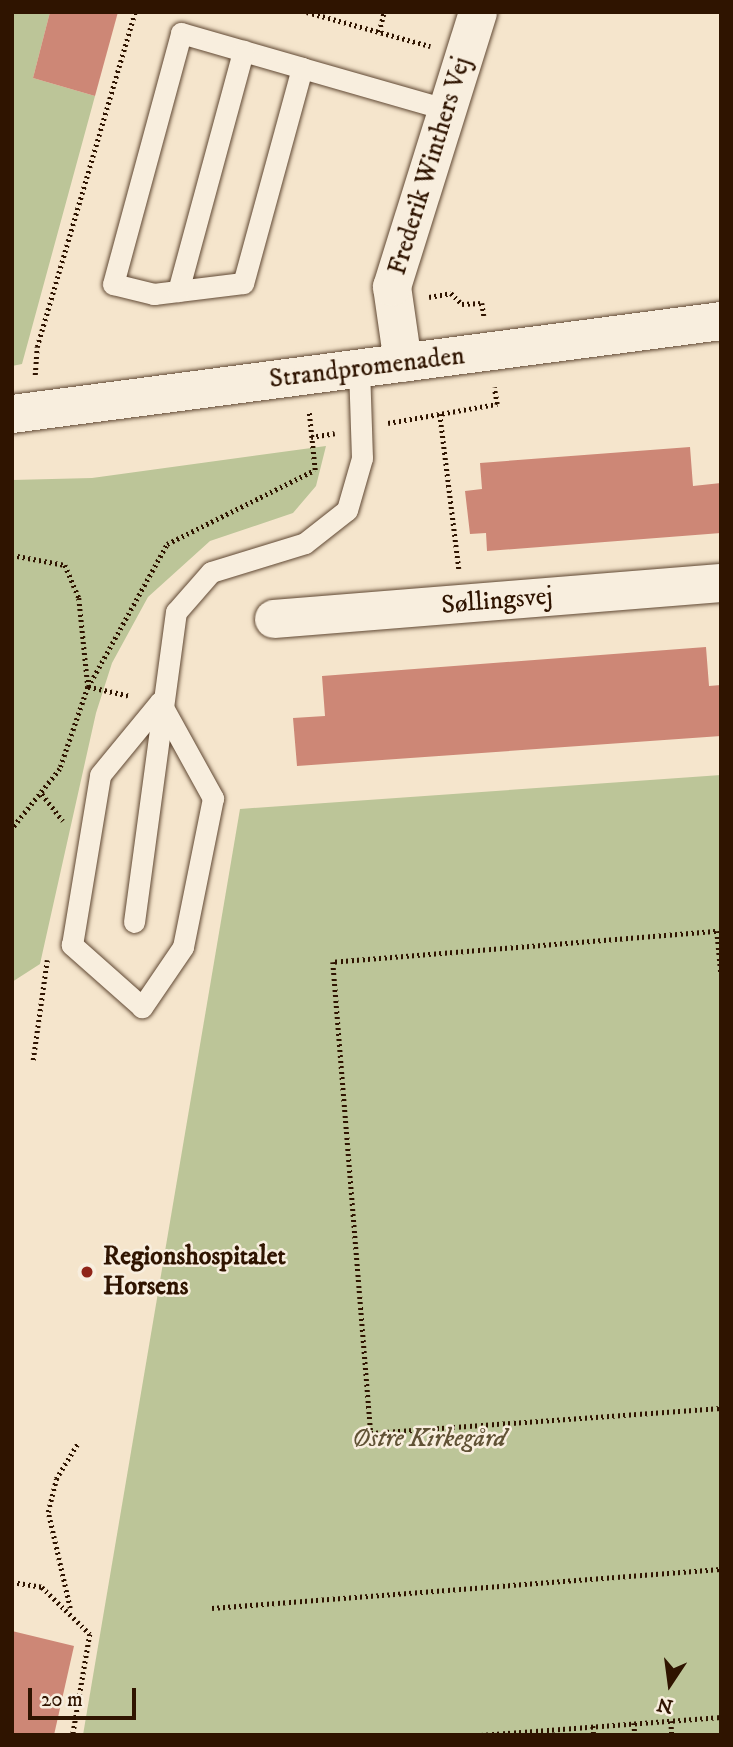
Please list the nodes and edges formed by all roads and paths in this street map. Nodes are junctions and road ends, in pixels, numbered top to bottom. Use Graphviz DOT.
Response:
graph roads {
  1 [pos="135,12"];
  2 [pos="307,12"];
  3 [pos="384,12"];
  4 [pos="478,12"];
  5 [pos="379,32"];
  6 [pos="243,51"];
  7 [pos="465,56"];
  8 [pos="302,68"];
  9 [pos="448,110"];
  10 [pos="177,291"];
  11 [pos="721,321"];
  12 [pos="403,363"];
  13 [pos="359,369"];
  14 [pos="23,412"];
  15 [pos="440,414"];
  16 [pos="12,555"];
  17 [pos="721,583"];
  18 [pos="468,604"];
  19 [pos="274,619"];
  20 [pos="160,702"];
  21 [pos="12,829"];
  22 [pos="134,922"];
  23 [pos="719,931"];
  24 [pos="721,973"];
  25 [pos="721,1408"];
  26 [pos="78,1443"];
  27 [pos="721,1569"];
  28 [pos="12,1583"];
  29 [pos="212,1608"];
  30 [pos="71,1609"];
  31 [pos="721,1717"];
  32 [pos="671,1721"];
  33 [pos="634,1723"];
  34 [pos="593,1726"];
  35 [pos="559,1732"];
  36 [pos="518,1733"];
  37 [pos="73,1735"];
  38 [pos="481,1735"];
  39 [pos="594,1735"];
  40 [pos="635,1735"];
  41 [pos="672,1735"];
  1 -- 14 [label="path"];
  2 -- 5 [label="path"];
  3 -- 5 [label="path"];
  4 -- 7 [label="street, Frederik Winthers Vej"];
  5 -- 7 [label="path"];
  6 -- 8 [label="lane"];
  6 -- 10 [label="lane"];
  6 -- 10 [label="lane"];
  7 -- 9 [label="street, Frederik Winthers Vej"];
  8 -- 9 [label="lane"];
  8 -- 10 [label="lane"];
  9 -- 12 [label="street, Frederik Winthers Vej"];
  11 -- 12 [label="street, Strandpromenaden"];
  12 -- 13 [label="street, Strandpromenaden"];
  13 -- 14 [label="street, Strandpromenaden"];
  13 -- 20 [label="lane"];
  15 -- 18 [label="path"];
  16 -- 21 [label="path"];
  17 -- 18 [label="street, Søllingsvej"];
  18 -- 19 [label="street, Søllingsvej"];
  20 -- 20 [label="lane"];
  20 -- 22 [label="lane"];
  23 -- 24 [label="path"];
  23 -- 25 [label="path"];
  26 -- 30 [label="path"];
  27 -- 29 [label="path"];
  28 -- 30 [label="path"];
  30 -- 37 [label="path"];
  31 -- 32 [label="path"];
  32 -- 33 [label="path"];
  32 -- 41 [label="path"];
  33 -- 34 [label="path"];
  33 -- 40 [label="path"];
  34 -- 35 [label="path"];
  34 -- 39 [label="path"];
  35 -- 36 [label="path"];
  36 -- 38 [label="path"];
}
